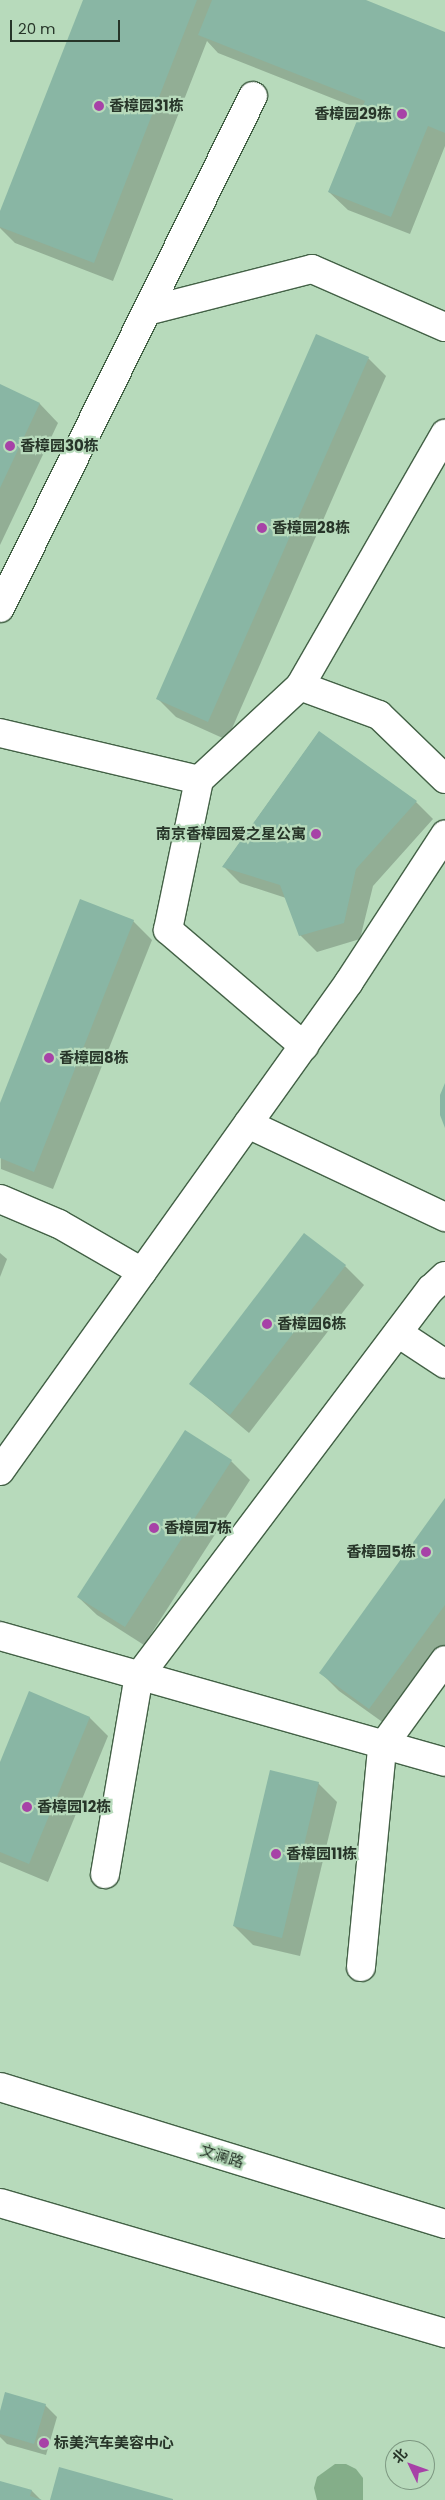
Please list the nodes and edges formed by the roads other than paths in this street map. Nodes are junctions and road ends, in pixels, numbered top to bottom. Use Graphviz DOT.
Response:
graph roads {
  1 [pos="253,96"];
  2 [pos="147,311"];
  3 [pos="445,327"];
  4 [pos="445,434"];
  5 [pos="0,608"];
  6 [pos="300,686"];
  7 [pos="0,732"];
  8 [pos="445,779"];
  9 [pos="199,780"];
  10 [pos="445,835"];
  11 [pos="304,1046"];
  12 [pos="248,1124"];
  13 [pos="0,1199"];
  14 [pos="445,1217"];
  15 [pos="142,1272"];
  16 [pos="445,1276"];
  17 [pos="398,1334"];
  18 [pos="445,1364"];
  19 [pos="0,1471"];
  20 [pos="0,1636"];
  21 [pos="445,1660"];
  22 [pos="139,1676"];
  23 [pos="382,1747"];
  24 [pos="445,1762"];
  25 [pos="105,1874"];
  26 [pos="361,1967"];
  27 [pos="0,2087"];
  28 [pos="0,2203"];
  29 [pos="445,2224"];
  30 [pos="445,2333"];
  1 -- 2 [label="street"];
  2 -- 3 [label="street"];
  2 -- 5 [label="street"];
  4 -- 6 [label="street"];
  6 -- 8 [label="street"];
  6 -- 9 [label="street"];
  7 -- 9 [label="street"];
  9 -- 11 [label="street"];
  10 -- 11 [label="street"];
  11 -- 12 [label="street"];
  12 -- 14 [label="street"];
  12 -- 15 [label="street"];
  13 -- 15 [label="street"];
  15 -- 19 [label="street"];
  16 -- 17 [label="street"];
  17 -- 18 [label="street"];
  17 -- 22 [label="street"];
  20 -- 22 [label="street"];
  21 -- 23 [label="street"];
  22 -- 23 [label="street"];
  22 -- 25 [label="street"];
  23 -- 24 [label="street"];
  23 -- 26 [label="street"];
  27 -- 29 [label="street, 文澜路"];
  28 -- 30 [label="street"];
}
